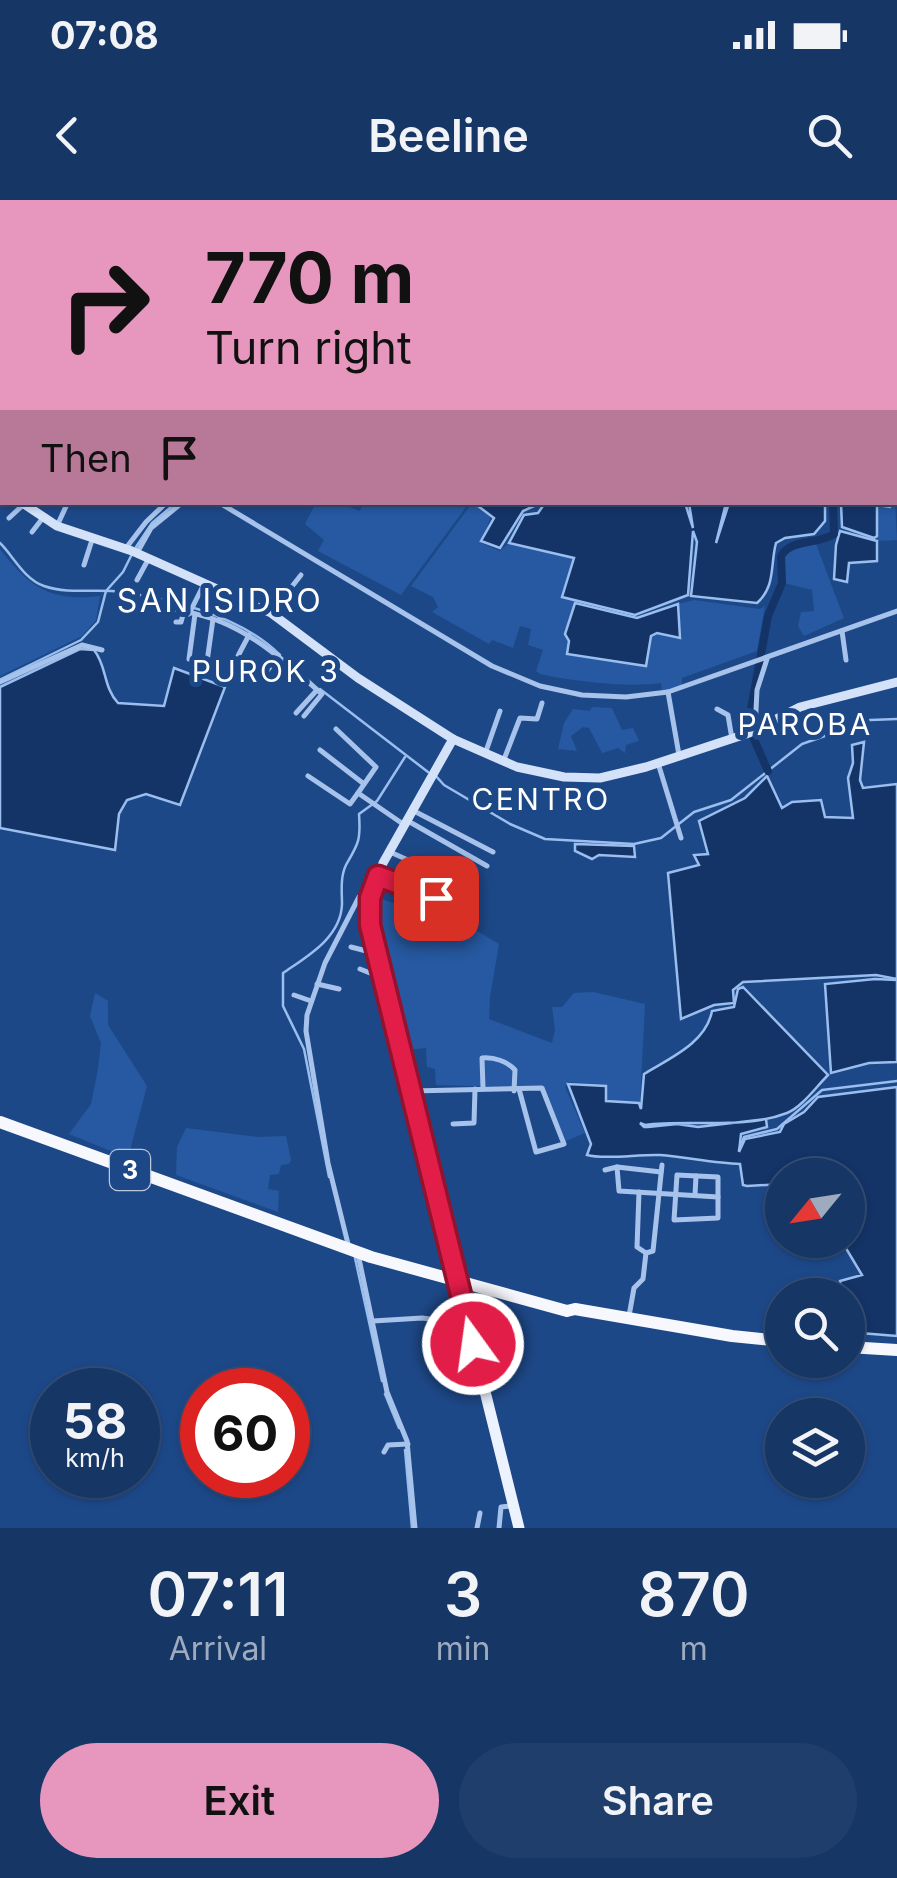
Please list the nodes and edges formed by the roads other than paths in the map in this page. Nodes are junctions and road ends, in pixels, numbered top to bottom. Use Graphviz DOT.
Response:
graph roads {
  1 [pos="21,505"];
  2 [pos="23,505"];
  3 [pos="67,505"];
  4 [pos="165,505"];
  5 [pos="179,505"];
  6 [pos="223,505"];
  7 [pos="9,518"];
  8 [pos="42,519"];
  9 [pos="57,526"];
  10 [pos="32,532"];
  11 [pos="92,540"];
  12 [pos="132,551"];
  13 [pos="149,558"];
  14 [pos="84,565"];
  15 [pos="301,574"];
  16 [pos="138,580"];
  17 [pos="205,582"];
  18 [pos="230,593"];
  19 [pos="144,599"];
  20 [pos="897,610"];
  21 [pos="190,611"];
  22 [pos="271,613"];
  23 [pos="218,619"];
  24 [pos="176,622"];
  25 [pos="842,631"];
  26 [pos="249,635"];
  27 [pos="102,650"];
  28 [pos="278,655"];
  29 [pos="768,656"];
  30 [pos="188,659"];
  31 [pos="846,660"];
  32 [pos="206,670"];
  33 [pos="228,676"];
  34 [pos="261,680"];
  35 [pos="0,682"];
  36 [pos="897,682"];
  37 [pos="317,690"];
  38 [pos="668,692"];
  39 [pos="542,703"];
  40 [pos="717,709"];
  41 [pos="500,711"];
  42 [pos="296,713"];
  43 [pos="304,716"];
  44 [pos="336,729"];
  45 [pos="755,730"];
  46 [pos="453,739"];
  47 [pos="732,740"];
  48 [pos="320,750"];
  49 [pos="485,754"];
  50 [pos="679,755"];
  51 [pos="503,762"];
  52 [pos="658,762"];
  53 [pos="308,776"];
  54 [pos="364,784"];
  55 [pos="358,794"];
  56 [pos="414,810"];
  57 [pos="406,823"];
  58 [pos="680,835"];
  59 [pos="390,852"];
  60 [pos="493,852"];
  61 [pos="487,866"];
  62 [pos="378,876"];
  63 [pos="446,877"];
  64 [pos="372,894"];
  65 [pos="461,906"];
  66 [pos="351,948"];
  67 [pos="376,954"];
  68 [pos="360,970"];
  69 [pos="383,978"];
  70 [pos="317,984"];
  71 [pos="340,989"];
  72 [pos="294,995"];
  73 [pos="311,1001"];
  74 [pos="479,1088"];
  75 [pos="516,1090"];
  76 [pos="412,1091"];
  77 [pos="0,1122"];
  78 [pos="452,1124"];
  79 [pos="617,1168"];
  80 [pos="605,1170"];
  81 [pos="696,1176"];
  82 [pos="640,1192"];
  83 [pos="660,1193"];
  84 [pos="676,1194"];
  85 [pos="695,1195"];
  86 [pos="718,1197"];
  87 [pos="355,1250"];
  88 [pos="646,1253"];
  89 [pos="456,1278"];
  90 [pos="628,1319"];
  91 [pos="373,1321"];
  92 [pos="765,1339"];
  93 [pos="447,1342"];
  94 [pos="472,1342"];
  95 [pos="865,1348"];
  96 [pos="897,1350"];
  97 [pos="444,1382"];
  98 [pos="406,1444"];
  99 [pos="384,1452"];
  100 [pos="514,1505"];
  101 [pos="480,1513"];
  102 [pos="416,1528"];
  103 [pos="478,1528"];
  104 [pos="500,1528"];
  105 [pos="519,1528"];
  1 -- 7 [label="street"];
  2 -- 8 [label="main road"];
  3 -- 9 [label="street"];
  4 -- 12 [label="street"];
  5 -- 12 [label="street"];
  6 -- 38 [label="street"];
  8 -- 9 [label="main road"];
  8 -- 10 [label="street"];
  9 -- 11 [label="main road"];
  11 -- 12 [label="main road"];
  11 -- 14 [label="street"];
  12 -- 13 [label="main road"];
  13 -- 16 [label="street"];
  13 -- 17 [label="main road"];
  15 -- 22 [label="street"];
  17 -- 18 [label="main road"];
  17 -- 21 [label="street"];
  18 -- 22 [label="main road"];
  18 -- 23 [label="street"];
  19 -- 21 [label="street"];
  20 -- 25 [label="street"];
  21 -- 23 [label="street"];
  21 -- 24 [label="street"];
  21 -- 30 [label="street"];
  22 -- 46 [label="main road"];
  23 -- 26 [label="street"];
  23 -- 32 [label="street"];
  25 -- 29 [label="street"];
  25 -- 31 [label="street"];
  26 -- 28 [label="street"];
  26 -- 33 [label="street"];
  27 -- 35 [label="street"];
  28 -- 34 [label="street"];
  28 -- 37 [label="street"];
  29 -- 38 [label="street"];
  29 -- 45 [label="street"];
  36 -- 45 [label="main road"];
  37 -- 42 [label="street"];
  37 -- 43 [label="street"];
  38 -- 50 [label="street"];
  39 -- 51 [label="street"];
  40 -- 47 [label="street"];
  41 -- 49 [label="street"];
  44 -- 54 [label="street"];
  45 -- 47 [label="main road"];
  46 -- 49 [label="main road"];
  46 -- 56 [label="main road"];
  47 -- 50 [label="main road"];
  48 -- 54 [label="street"];
  49 -- 51 [label="main road"];
  50 -- 52 [label="main road"];
  51 -- 52 [label="main road"];
  52 -- 58 [label="street"];
  53 -- 55 [label="street"];
  54 -- 55 [label="street"];
  55 -- 57 [label="street"];
  56 -- 57 [label="main road"];
  56 -- 60 [label="street"];
  57 -- 59 [label="main road"];
  57 -- 61 [label="street"];
  59 -- 62 [label="main road"];
  59 -- 63 [label="street"];
  62 -- 64 [label="main road"];
  62 -- 65 [label="street"];
  64 -- 67 [label="main road"];
  64 -- 70 [label="street"];
  66 -- 67 [label="street"];
  67 -- 69 [label="main road"];
  68 -- 69 [label="street"];
  69 -- 76 [label="main road"];
  70 -- 71 [label="street"];
  70 -- 73 [label="street"];
  72 -- 73 [label="street"];
  73 -- 87 [label="street"];
  74 -- 75 [label="street"];
  74 -- 75 [label="street"];
  74 -- 76 [label="street"];
  74 -- 78 [label="street"];
  75 -- 75 [label="street"];
  76 -- 89 [label="main road"];
  77 -- 87 [label="highway, 3"];
  79 -- 80 [label="street"];
  79 -- 82 [label="street"];
  79 -- 83 [label="street"];
  81 -- 84 [label="street"];
  81 -- 85 [label="street"];
  81 -- 86 [label="street"];
  82 -- 83 [label="street"];
  82 -- 88 [label="street"];
  83 -- 84 [label="street"];
  83 -- 88 [label="street"];
  84 -- 85 [label="street"];
  84 -- 86 [label="street"];
  85 -- 86 [label="street"];
  87 -- 89 [label="highway, 3"];
  87 -- 91 [label="street"];
  88 -- 90 [label="street"];
  89 -- 90 [label="highway, 3"];
  89 -- 94 [label="main road"];
  90 -- 92 [label="highway, 3"];
  91 -- 93 [label="street"];
  91 -- 98 [label="street"];
  93 -- 94 [label="street"];
  93 -- 97 [label="street"];
  94 -- 100 [label="main road"];
  95 -- 96 [label="highway"];
  98 -- 99 [label="street"];
  98 -- 102 [label="street"];
  100 -- 104 [label="street"];
  100 -- 105 [label="main road"];
  101 -- 103 [label="street"];
}
